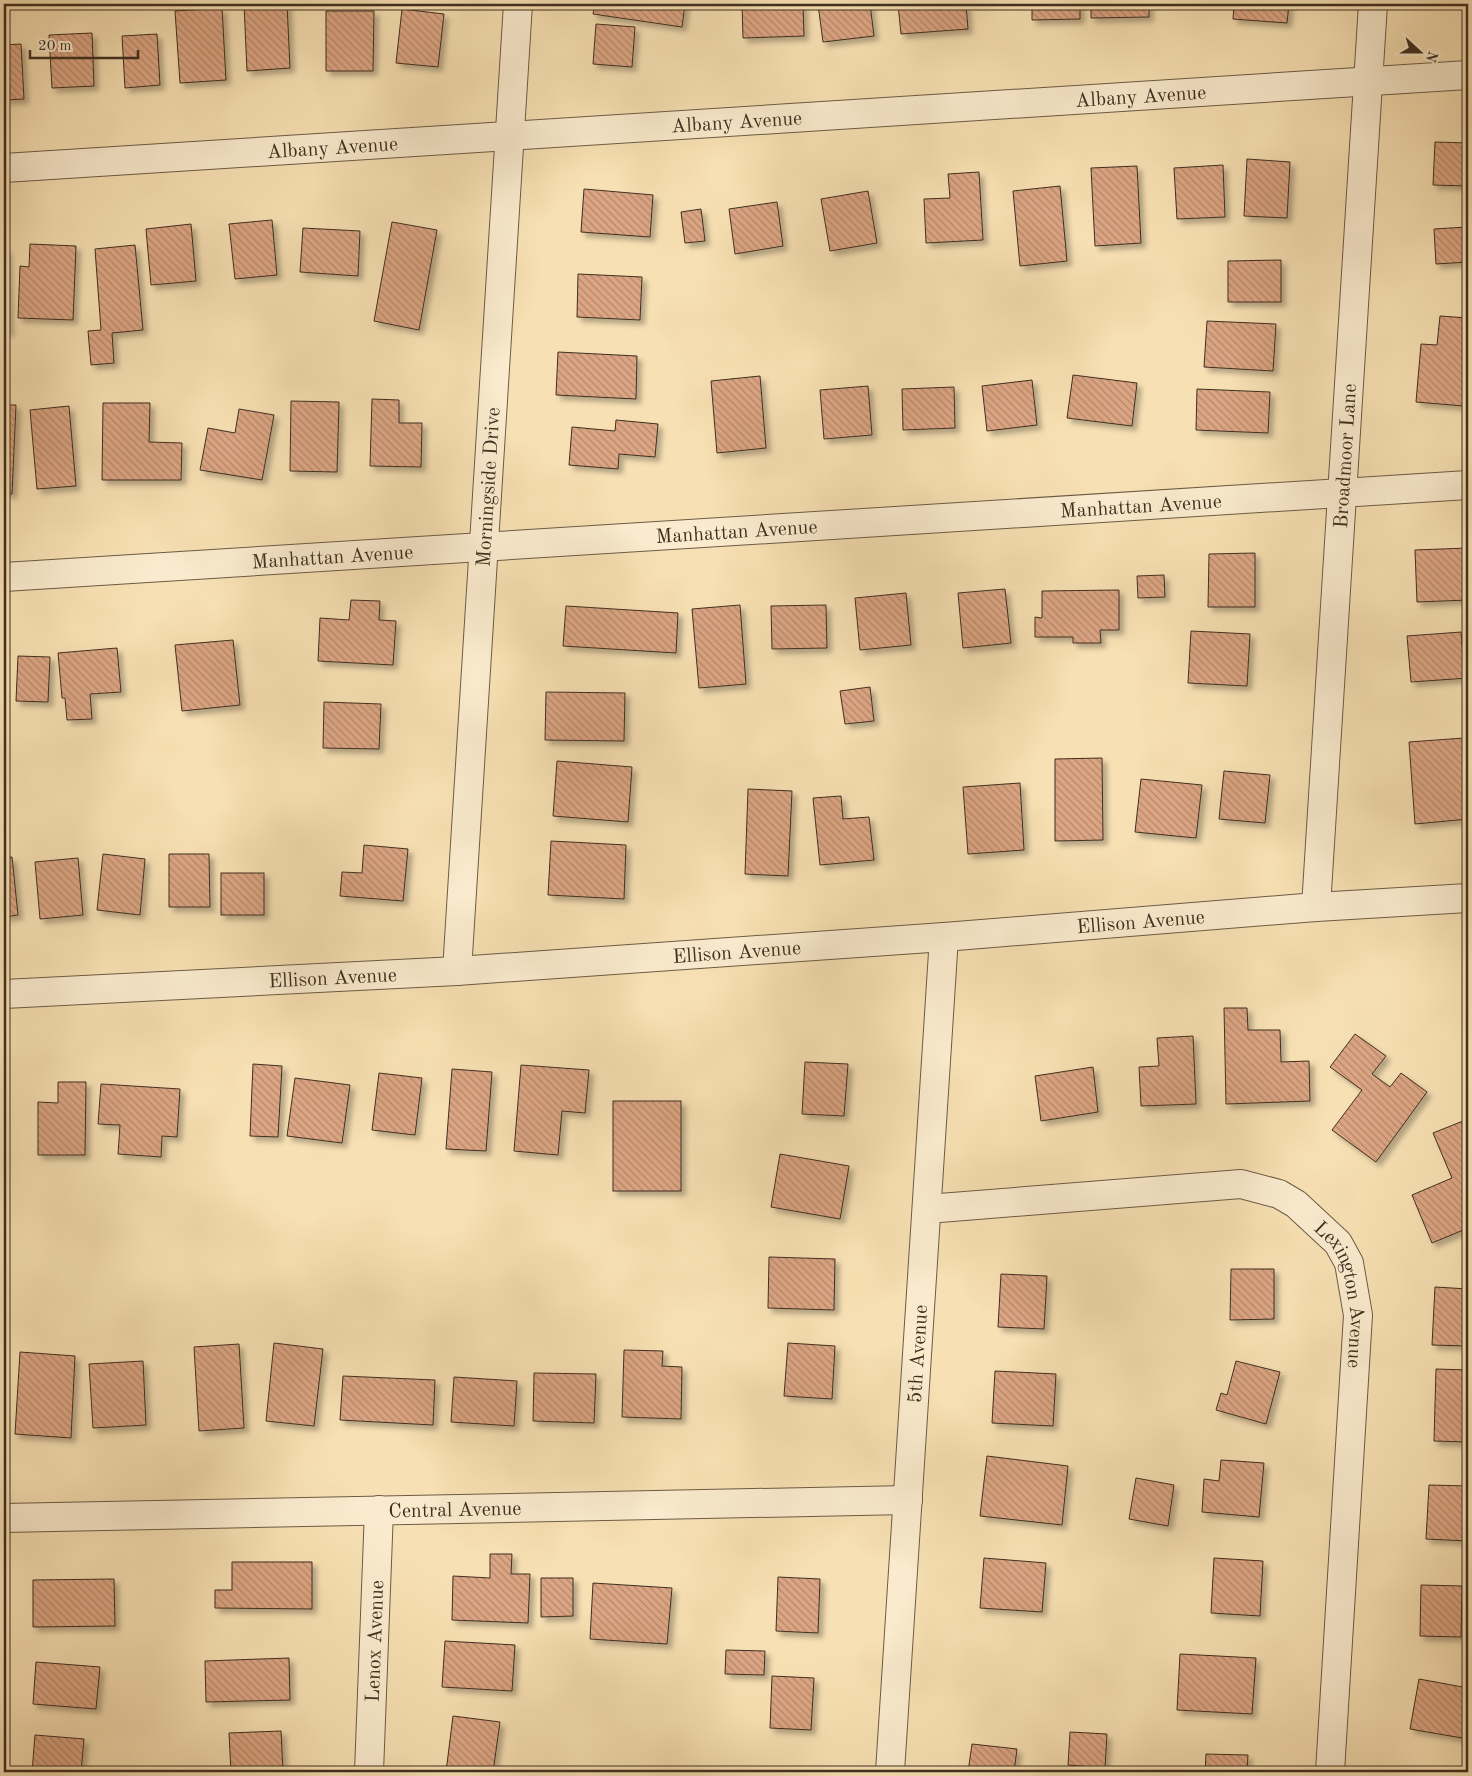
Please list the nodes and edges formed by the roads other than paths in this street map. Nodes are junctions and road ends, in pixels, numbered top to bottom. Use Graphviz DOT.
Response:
graph roads {
  1 [pos="518,4"];
  2 [pos="1373,4"];
  3 [pos="1468,75"];
  4 [pos="1368,82"];
  5 [pos="510,136"];
  6 [pos="4,168"];
  7 [pos="1468,484"];
  8 [pos="1342,492"];
  9 [pos="483,547"];
  10 [pos="4,577"];
  11 [pos="1468,898"];
  12 [pos="1316,907"];
  13 [pos="944,937"];
  14 [pos="457,971"];
  15 [pos="4,994"];
  16 [pos="927,1209"];
  17 [pos="908,1500"];
  18 [pos="379,1510"];
  19 [pos="4,1518"];
  20 [pos="369,1772"];
  21 [pos="890,1772"];
  22 [pos="1330,1772"];
  1 -- 5 [label="street, Morningside Drive"];
  2 -- 4 [label="street, Broadmoor Lane"];
  3 -- 4 [label="street, Albany Avenue"];
  4 -- 5 [label="street, Albany Avenue"];
  4 -- 8 [label="street, Broadmoor Lane"];
  5 -- 6 [label="street, Albany Avenue"];
  5 -- 9 [label="street, Morningside Drive"];
  7 -- 8 [label="street, Manhattan Avenue"];
  8 -- 9 [label="street, Manhattan Avenue"];
  8 -- 12 [label="street, Broadmoor Lane"];
  9 -- 10 [label="street, Manhattan Avenue"];
  9 -- 14 [label="street, Morningside Drive"];
  11 -- 12 [label="street, Ellison Avenue"];
  12 -- 13 [label="street, Ellison Avenue"];
  13 -- 14 [label="street, Ellison Avenue"];
  13 -- 16 [label="street, 5th Avenue"];
  14 -- 15 [label="street, Ellison Avenue"];
  16 -- 17 [label="street, 5th Avenue"];
  16 -- 22 [label="street, Lexington Avenue"];
  17 -- 18 [label="street, Central Avenue"];
  17 -- 21 [label="street, 5th Avenue"];
  18 -- 19 [label="street, Central Avenue"];
  18 -- 20 [label="street, Lenox Avenue"];
}
